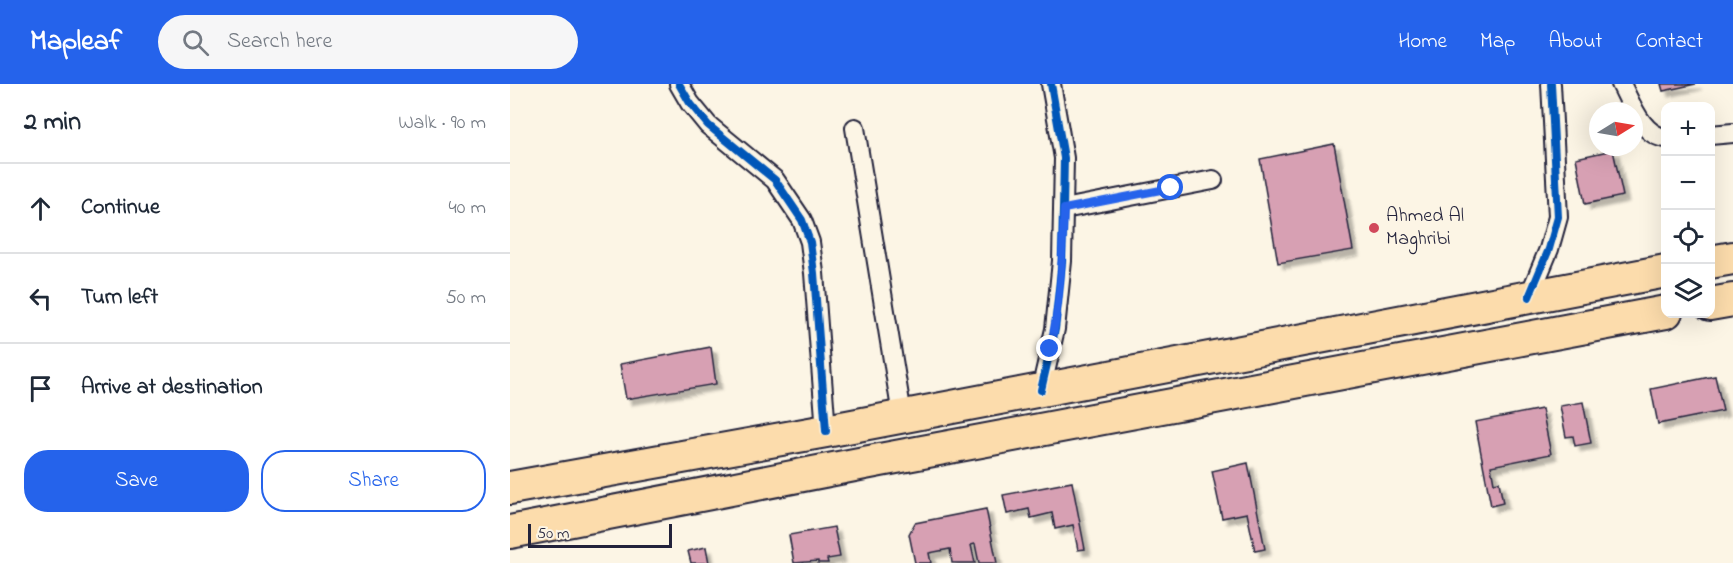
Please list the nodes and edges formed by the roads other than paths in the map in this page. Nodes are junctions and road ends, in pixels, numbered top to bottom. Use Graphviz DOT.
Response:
graph roads {
  1 [pos="679,84"];
  2 [pos="1051,84"];
  3 [pos="1551,84"];
  4 [pos="1621,84"];
  5 [pos="855,128"];
  6 [pos="1733,133"];
  7 [pos="1715,135"];
  8 [pos="1661,137"];
  9 [pos="1213,180"];
  10 [pos="1064,209"];
  11 [pos="1733,258"];
  12 [pos="1715,261"];
  13 [pos="1661,272"];
  14 [pos="1528,297"];
  15 [pos="1733,300"];
  16 [pos="1715,303"];
  17 [pos="1661,313"];
  18 [pos="1041,390"];
  19 [pos="902,415"];
  20 [pos="826,431"];
  21 [pos="510,488"];
  22 [pos="510,532"];
  1 -- 20 [label="street"];
  2 -- 10 [label="street"];
  3 -- 14 [label="street"];
  4 -- 8 [label="street"];
  5 -- 19 [label="street"];
  6 -- 7 [label="street"];
  9 -- 10 [label="street"];
  10 -- 18 [label="street"];
  11 -- 12 [label="highway"];
  13 -- 14 [label="highway"];
  14 -- 18 [label="highway"];
  15 -- 16 [label="highway"];
  17 -- 22 [label="highway"];
  18 -- 19 [label="highway"];
  19 -- 20 [label="highway"];
  20 -- 21 [label="highway"];
}
